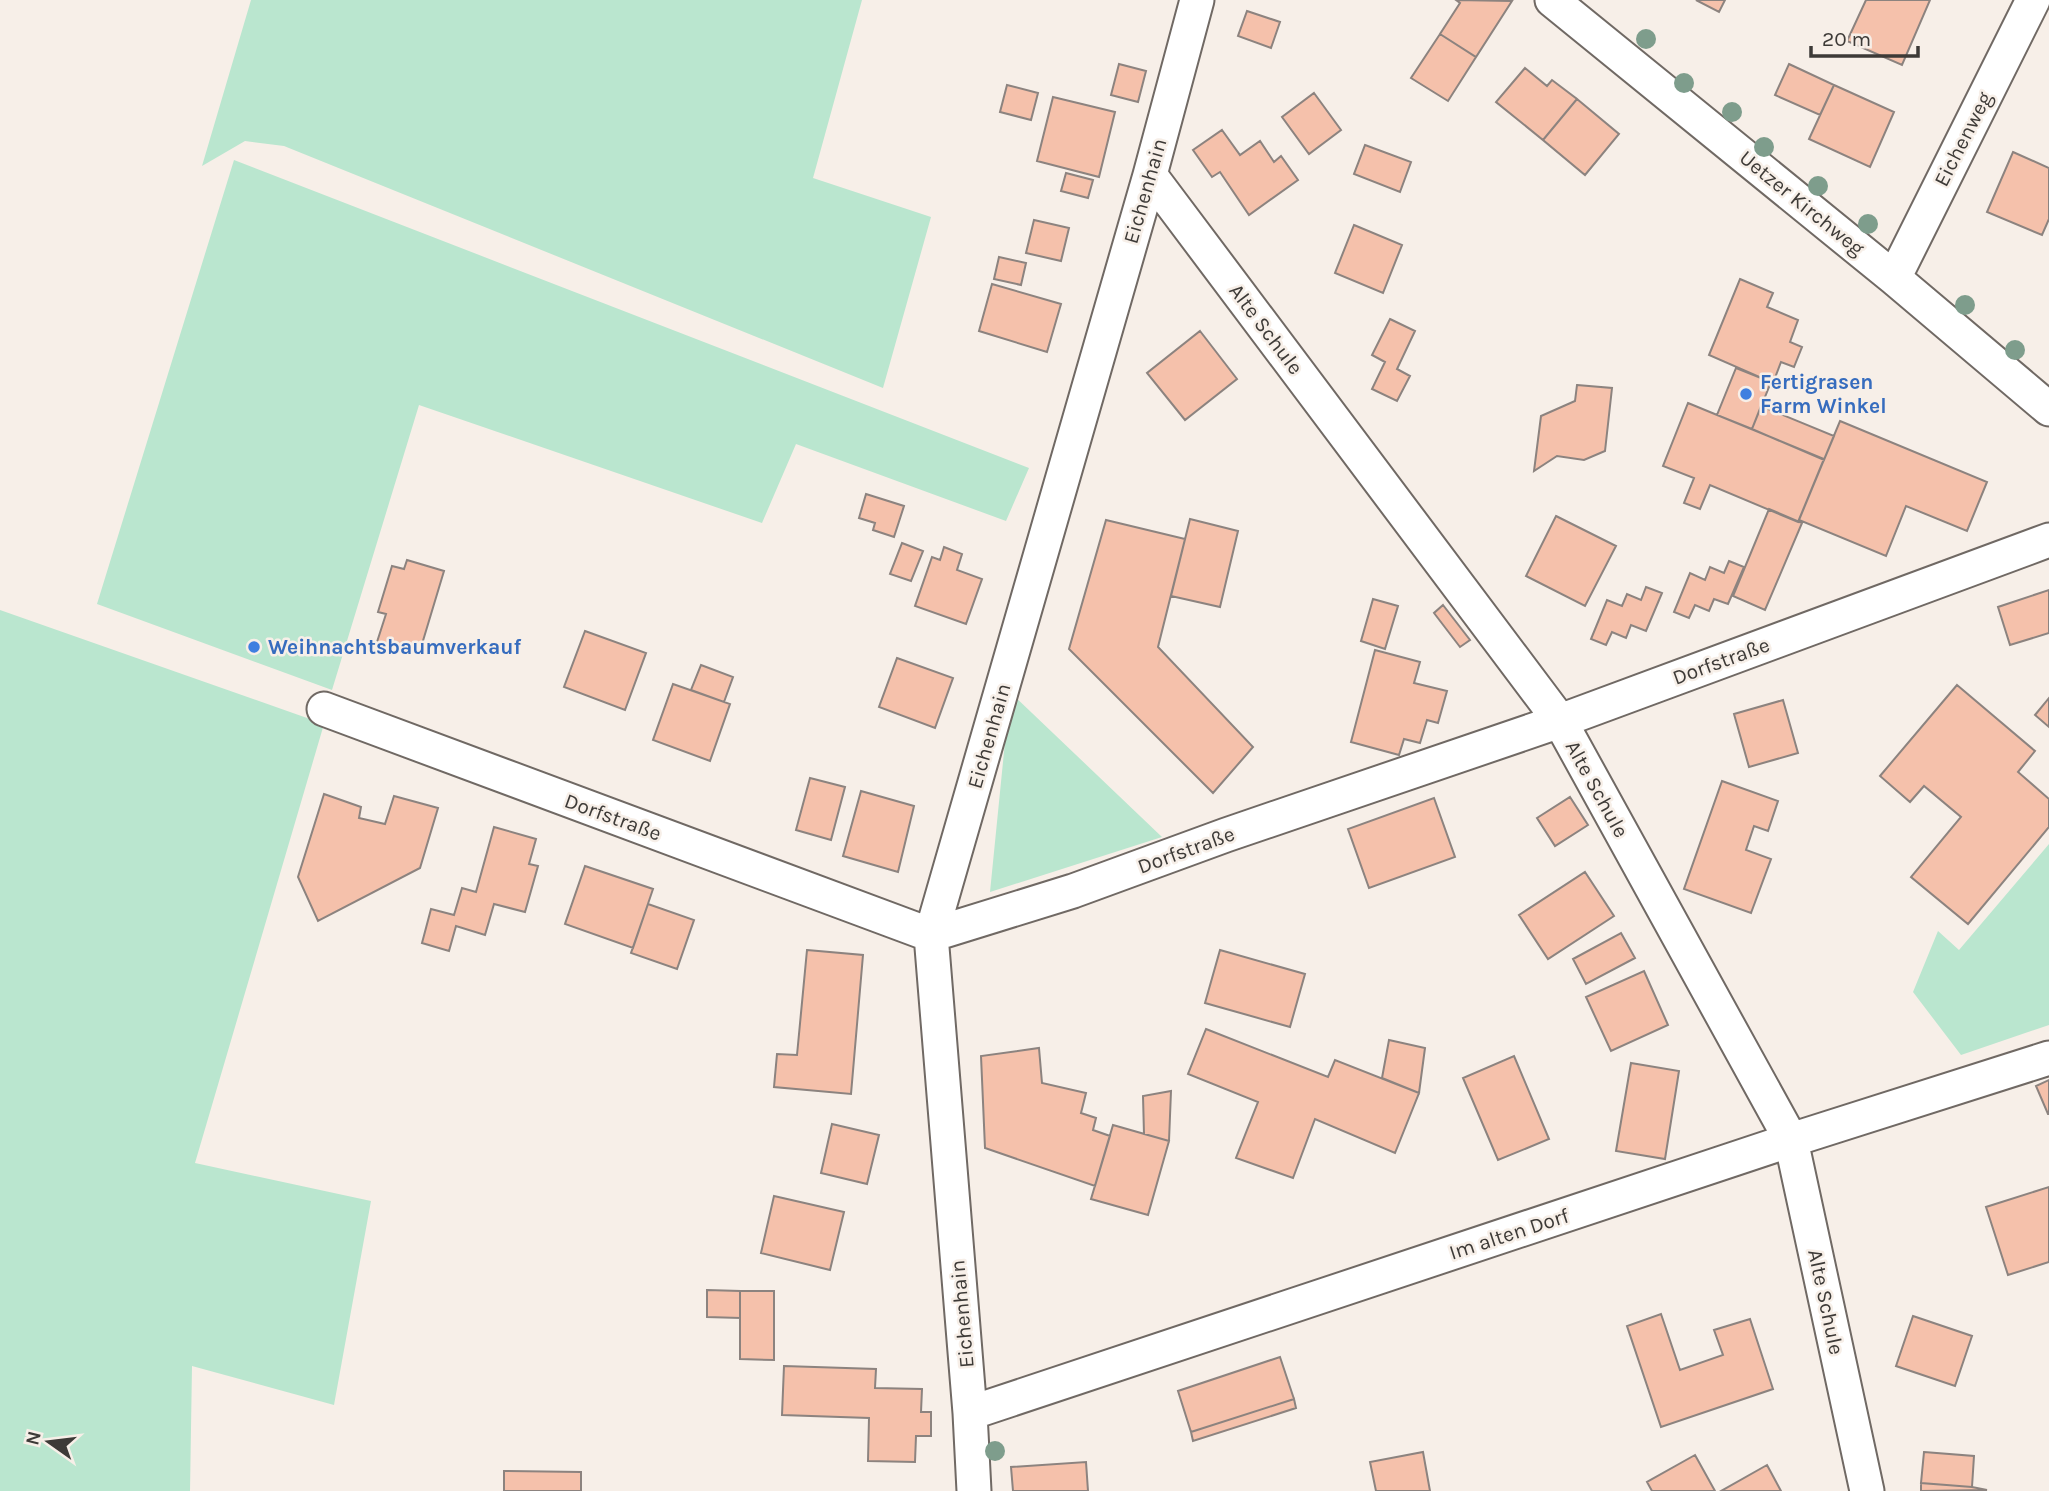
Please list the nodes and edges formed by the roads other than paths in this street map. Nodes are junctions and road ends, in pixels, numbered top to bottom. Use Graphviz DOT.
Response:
graph roads {
  1 [pos="1197,0"];
  2 [pos="1553,0"];
  3 [pos="2033,0"];
  4 [pos="1150,175"];
  5 [pos="1894,278"];
  6 [pos="2049,409"];
  7 [pos="2049,540"];
  8 [pos="324,709"];
  9 [pos="1560,721"];
  10 [pos="931,936"];
  11 [pos="2049,1058"];
  12 [pos="1791,1140"];
  13 [pos="970,1413"];
  14 [pos="974,1491"];
  15 [pos="1867,1491"];
  1 -- 4 [label="street, Eichenhain"];
  2 -- 5 [label="street, Uetzer Kirchweg"];
  3 -- 5 [label="street, Eichenweg"];
  4 -- 9 [label="street, Alte Schule"];
  4 -- 10 [label="street, Eichenhain"];
  5 -- 6 [label="street, Uetzer Kirchweg"];
  7 -- 9 [label="street, Dorfstraße"];
  8 -- 10 [label="street, Dorfstraße"];
  9 -- 10 [label="street, Dorfstraße"];
  9 -- 12 [label="street, Alte Schule"];
  10 -- 13 [label="street, Eichenhain"];
  11 -- 12 [label="street, Im alten Dorf"];
  12 -- 13 [label="street, Im alten Dorf"];
  12 -- 15 [label="street, Alte Schule"];
  13 -- 14 [label="street, Eichenhain"];
}
